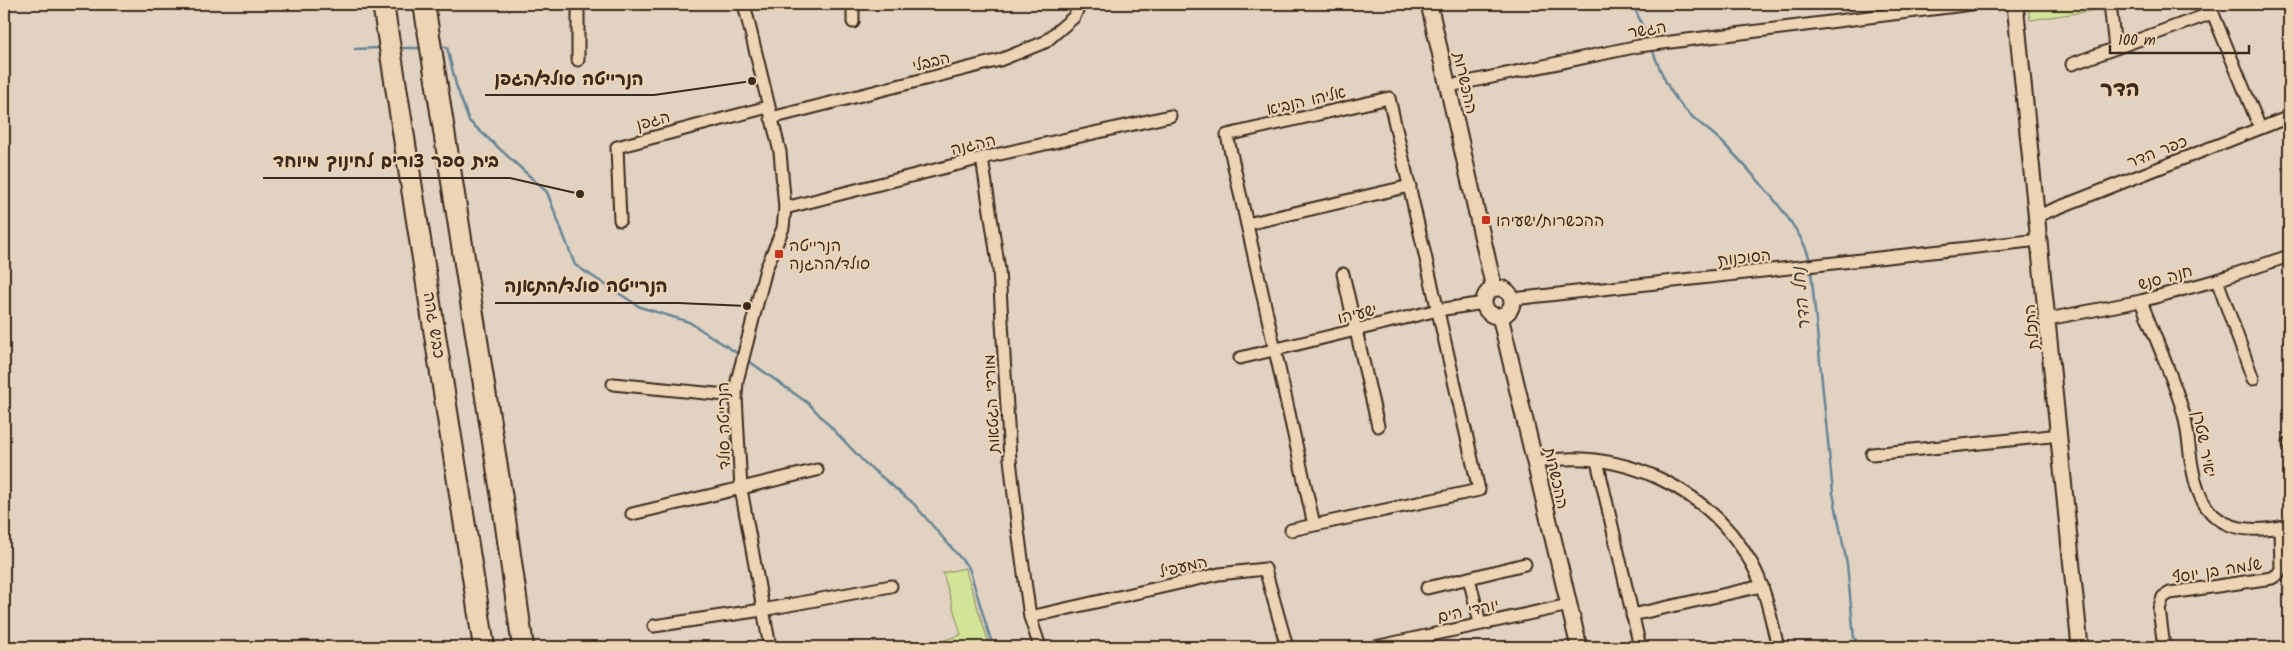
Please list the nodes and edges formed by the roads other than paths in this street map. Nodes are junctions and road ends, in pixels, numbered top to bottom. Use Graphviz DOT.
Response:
graph roads {
  1 [pos="383,4"];
  2 [pos="424,4"];
  3 [pos="578,4"];
  4 [pos="744,4"];
  5 [pos="853,4"];
  6 [pos="1080,4"];
  7 [pos="1429,4"];
  8 [pos="1972,4"];
  9 [pos="2015,4"];
  10 [pos="2110,4"];
  11 [pos="2211,8"];
  12 [pos="854,22"];
  13 [pos="2115,48"];
  14 [pos="578,60"];
  15 [pos="2072,64"];
  16 [pos="1449,86"];
  17 [pos="770,112"];
  18 [pos="1170,116"];
  19 [pos="2289,117"];
  20 [pos="2260,128"];
  21 [pos="982,158"];
  22 [pos="1410,186"];
  23 [pos="785,208"];
  24 [pos="2037,216"];
  25 [pos="620,220"];
  26 [pos="1247,224"];
  27 [pos="2039,240"];
  28 [pos="2289,256"];
  29 [pos="1343,274"];
  30 [pos="2218,280"];
  31 [pos="1494,288"];
  32 [pos="1513,299"];
  33 [pos="2141,301"];
  34 [pos="1484,303"];
  35 [pos="1438,310"];
  36 [pos="1500,316"];
  37 [pos="2048,319"];
  38 [pos="1355,330"];
  39 [pos="1275,349"];
  40 [pos="1240,358"];
  41 [pos="2253,380"];
  42 [pos="613,384"];
  43 [pos="736,396"];
  44 [pos="1378,426"];
  45 [pos="2060,435"];
  46 [pos="1872,454"];
  47 [pos="1597,461"];
  48 [pos="1536,462"];
  49 [pos="817,470"];
  50 [pos="741,489"];
  51 [pos="632,514"];
  52 [pos="1314,525"];
  53 [pos="2284,526"];
  54 [pos="1291,530"];
  55 [pos="1525,564"];
  56 [pos="1469,578"];
  57 [pos="891,586"];
  58 [pos="1762,586"];
  59 [pos="1427,588"];
  60 [pos="1569,605"];
  61 [pos="762,610"];
  62 [pos="1632,615"];
  63 [pos="1030,617"];
  64 [pos="1480,623"];
  65 [pos="654,626"];
  66 [pos="484,647"];
  67 [pos="523,647"];
  68 [pos="770,647"];
  69 [pos="1040,647"];
  70 [pos="1287,647"];
  71 [pos="1375,647"];
  72 [pos="1579,647"];
  73 [pos="1640,647"];
  74 [pos="1778,647"];
  75 [pos="2080,647"];
  76 [pos="2164,647"];
  1 -- 66 [label="highway, כביש גהה"];
  2 -- 67 [label="highway"];
  3 -- 14 [label="street"];
  4 -- 17 [label="street, הנרייטה סולד"];
  5 -- 12 [label="street"];
  6 -- 17 [label="street, הבבלי"];
  7 -- 16 [label="street, ההכשרות"];
  8 -- 16 [label="street, הגשר"];
  9 -- 24 [label="street, התכלת"];
  10 -- 13 [label="street"];
  11 -- 13 [label="street"];
  11 -- 20 [label="street"];
  13 -- 15 [label="street"];
  16 -- 31 [label="street, ההכשרות"];
  17 -- 23 [label="street, הנרייטה סולד"];
  17 -- 25 [label="street, הגפן"];
  18 -- 21 [label="street, ההגנה"];
  19 -- 20 [label="street, כפר הדר"];
  20 -- 24 [label="street, כפר הדר"];
  21 -- 23 [label="street, ההגנה"];
  21 -- 63 [label="street, מורדי הגטאות"];
  22 -- 26 [label="street"];
  22 -- 26 [label="street, אליהו הנביא"];
  22 -- 35 [label="street, אליהו הנביא"];
  23 -- 43 [label="street, הנרייטה סולד"];
  24 -- 27 [label="street, התכלת"];
  26 -- 39 [label="street, אליהו הנביא"];
  27 -- 32 [label="street, הסוכנות"];
  27 -- 37 [label="street, התכלת"];
  28 -- 30 [label="street, חנה סנש"];
  29 -- 38 [label="street"];
  30 -- 33 [label="street, חנה סנש"];
  30 -- 41 [label="street"];
  31 -- 32 [label="street"];
  31 -- 34 [label="street"];
  32 -- 36 [label="street"];
  33 -- 37 [label="street, חנה סנש"];
  33 -- 53 [label="street, יאיר שטרן"];
  34 -- 35 [label="street, ישעיהו"];
  34 -- 36 [label="street"];
  35 -- 38 [label="street, ישעיהו"];
  35 -- 52 [label="street, אליהו הנביא"];
  36 -- 48 [label="street, ההכשרות"];
  37 -- 45 [label="street, התכלת"];
  38 -- 39 [label="street, ישעיהו"];
  38 -- 44 [label="street"];
  39 -- 40 [label="street, ישעיהו"];
  39 -- 52 [label="street, אליהו הנביא"];
  42 -- 43 [label="street"];
  43 -- 50 [label="street, הנרייטה סולד"];
  45 -- 46 [label="street"];
  45 -- 75 [label="street, התכלת"];
  47 -- 48 [label="street"];
  47 -- 58 [label="street"];
  47 -- 62 [label="street"];
  48 -- 60 [label="street, ההכשרות"];
  49 -- 50 [label="street"];
  50 -- 51 [label="street"];
  50 -- 61 [label="street, הנרייטה סולד"];
  52 -- 54 [label="street"];
  53 -- 76 [label="street, שלמה בן יוסף"];
  55 -- 56 [label="street"];
  56 -- 59 [label="street"];
  56 -- 64 [label="street"];
  57 -- 61 [label="street"];
  58 -- 62 [label="street"];
  58 -- 74 [label="street"];
  60 -- 64 [label="street, יורדי הים"];
  60 -- 72 [label="street, ההכשרות"];
  61 -- 65 [label="street"];
  61 -- 68 [label="street, הנרייטה סולד"];
  62 -- 73 [label="street"];
  63 -- 69 [label="street, מורדי הגטאות"];
  63 -- 70 [label="street, המעפיל"];
  64 -- 71 [label="street, יורדי הים"];
}
